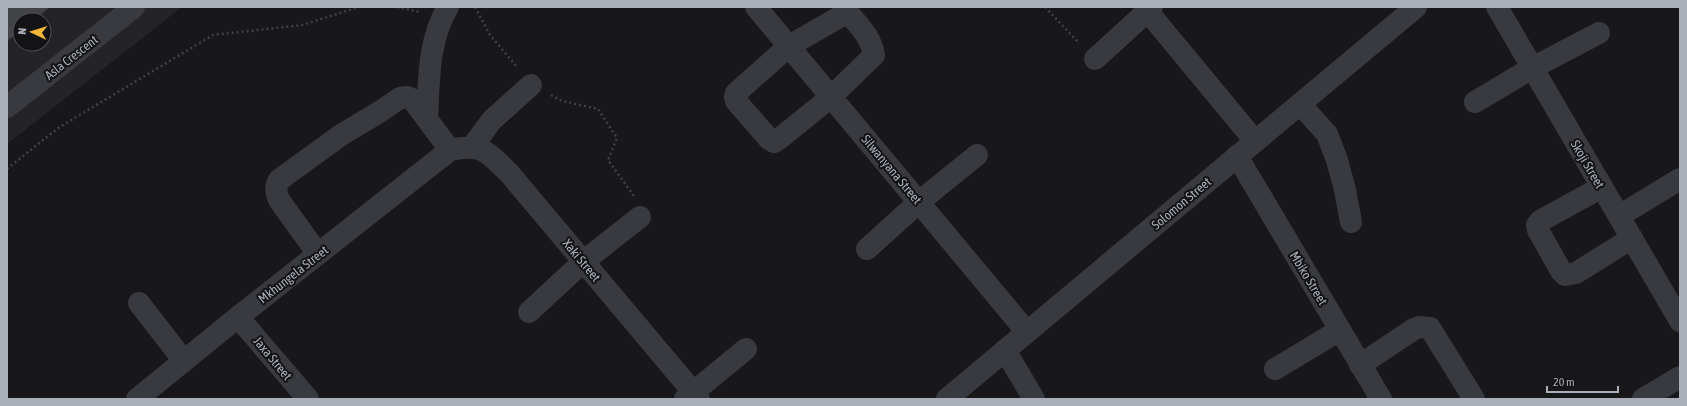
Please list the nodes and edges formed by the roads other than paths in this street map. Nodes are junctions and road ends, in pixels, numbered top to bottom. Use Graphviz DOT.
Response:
graph roads {
  1 [pos="134,7"];
  2 [pos="448,7"];
  3 [pos="756,7"];
  4 [pos="1416,7"];
  5 [pos="1497,7"];
  6 [pos="1147,8"];
  7 [pos="1599,33"];
  8 [pos="789,46"];
  9 [pos="1095,59"];
  10 [pos="1532,68"];
  11 [pos="531,85"];
  12 [pos="831,97"];
  13 [pos="1475,102"];
  14 [pos="1300,104"];
  15 [pos="7,107"];
  16 [pos="427,119"];
  17 [pos="1255,141"];
  18 [pos="472,147"];
  19 [pos="450,150"];
  20 [pos="977,155"];
  21 [pos="1237,156"];
  22 [pos="1680,179"];
  23 [pos="1602,187"];
  24 [pos="919,202"];
  25 [pos="1618,216"];
  26 [pos="640,217"];
  27 [pos="1352,222"];
  28 [pos="1632,238"];
  29 [pos="867,249"];
  30 [pos="318,254"];
  31 [pos="583,262"];
  32 [pos="139,303"];
  33 [pos="529,312"];
  34 [pos="238,317"];
  35 [pos="1680,321"];
  36 [pos="1340,330"];
  37 [pos="1027,332"];
  38 [pos="746,349"];
  39 [pos="1006,350"];
  40 [pos="184,361"];
  41 [pos="1360,365"];
  42 [pos="1275,369"];
  43 [pos="1680,377"];
  44 [pos="692,397"];
  45 [pos="137,399"];
  46 [pos="308,399"];
  47 [pos="947,399"];
  48 [pos="1034,399"];
  49 [pos="1381,399"];
  50 [pos="1474,399"];
  51 [pos="1642,399"];
  1 -- 15 [label="street, Asla Crescent"];
  2 -- 16 [label="street"];
  3 -- 8 [label="street, Silwanyana Street"];
  4 -- 14 [label="street, Solomon Street"];
  5 -- 10 [label="street, Skoji Street"];
  6 -- 9 [label="street"];
  6 -- 17 [label="street"];
  7 -- 10 [label="street"];
  8 -- 12 [label="street, Silwanyana Street"];
  8 -- 12 [label="street"];
  8 -- 12 [label="street"];
  10 -- 13 [label="street"];
  10 -- 23 [label="street, Skoji Street"];
  11 -- 18 [label="street"];
  12 -- 24 [label="street, Silwanyana Street"];
  14 -- 17 [label="street, Solomon Street"];
  14 -- 27 [label="street"];
  16 -- 19 [label="street"];
  16 -- 30 [label="street"];
  17 -- 21 [label="street, Solomon Street"];
  18 -- 19 [label="street"];
  18 -- 31 [label="street, Xaki Street"];
  19 -- 30 [label="street, Mkhungela Street"];
  20 -- 24 [label="street"];
  21 -- 36 [label="street, Mbiko Street"];
  21 -- 37 [label="street, Solomon Street"];
  22 -- 25 [label="street"];
  23 -- 25 [label="street, Skoji Street"];
  23 -- 28 [label="street"];
  24 -- 29 [label="street"];
  24 -- 37 [label="street, Silwanyana Street"];
  25 -- 28 [label="street, Skoji Street"];
  26 -- 31 [label="street"];
  28 -- 35 [label="street, Skoji Street"];
  30 -- 34 [label="street, Mkhungela Street"];
  31 -- 33 [label="street"];
  31 -- 44 [label="street, Xaki Street"];
  32 -- 40 [label="street"];
  34 -- 40 [label="street, Mkhungela Street"];
  34 -- 46 [label="street, Jaxa Street"];
  36 -- 41 [label="street, Mbiko Street"];
  36 -- 42 [label="street"];
  37 -- 39 [label="street, Solomon Street"];
  38 -- 44 [label="street"];
  39 -- 47 [label="street, Solomon Street"];
  39 -- 48 [label="street"];
  40 -- 45 [label="street, Mkhungela Street"];
  41 -- 49 [label="street, Mbiko Street"];
  41 -- 50 [label="street"];
  43 -- 51 [label="street"];
}
